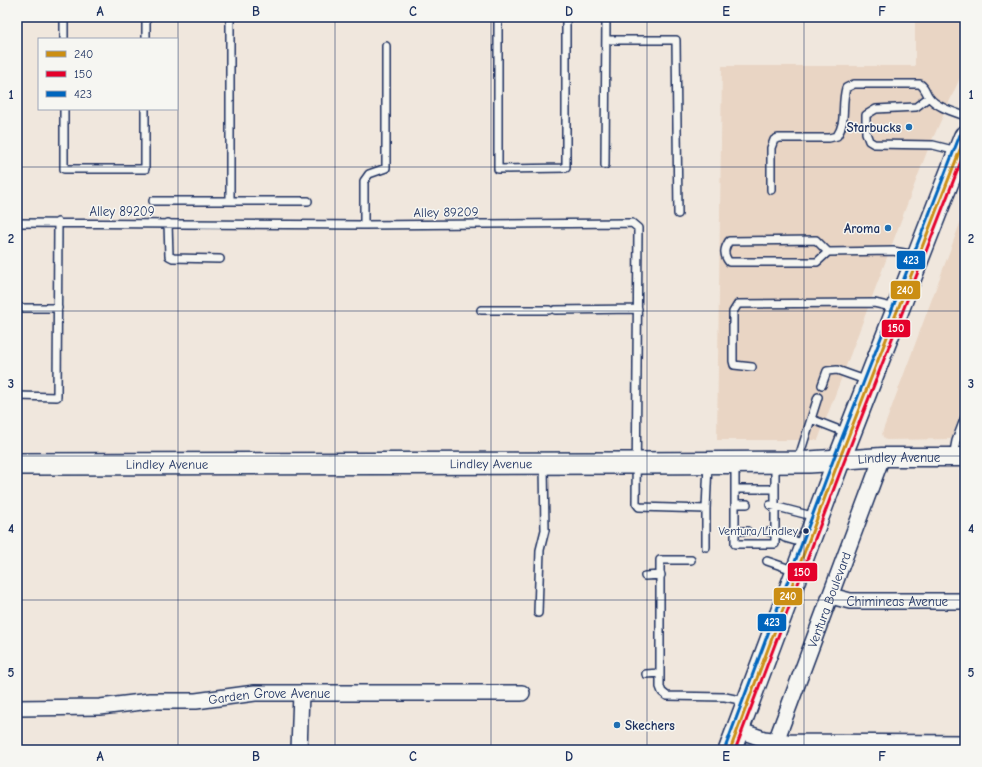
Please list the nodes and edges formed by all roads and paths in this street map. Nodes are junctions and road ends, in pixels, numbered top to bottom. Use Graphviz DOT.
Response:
graph roads {
  1 [pos="64,17"];
  2 [pos="146,17"];
  3 [pos="230,17"];
  4 [pos="498,17"];
  5 [pos="566,17"];
  6 [pos="606,17"];
  7 [pos="64,38"];
  8 [pos="146,38"];
  9 [pos="606,40"];
  10 [pos="386,46"];
  11 [pos="929,97"];
  12 [pos="64,110"];
  13 [pos="145,110"];
  14 [pos="965,116"];
  15 [pos="962,144"];
  16 [pos="605,165"];
  17 [pos="771,190"];
  18 [pos="153,201"];
  19 [pos="230,201"];
  20 [pos="308,201"];
  21 [pos="678,214"];
  22 [pos="58,222"];
  23 [pos="17,223"];
  24 [pos="168,223"];
  25 [pos="364,225"];
  26 [pos="828,252"];
  27 [pos="918,256"];
  28 [pos="220,259"];
  29 [pos="17,308"];
  30 [pos="58,308"];
  31 [pos="898,308"];
  32 [pos="638,309"];
  33 [pos="481,310"];
  34 [pos="752,367"];
  35 [pos="870,382"];
  36 [pos="822,384"];
  37 [pos="17,396"];
  38 [pos="818,397"];
  39 [pos="965,417"];
  40 [pos="811,419"];
  41 [pos="850,434"];
  42 [pos="882,457"];
  43 [pos="959,457"];
  44 [pos="839,460"];
  45 [pos="708,462"];
  46 [pos="735,462"];
  47 [pos="775,462"];
  48 [pos="798,462"];
  49 [pos="544,463"];
  50 [pos="636,463"];
  51 [pos="17,464"];
  52 [pos="736,489"];
  53 [pos="775,489"];
  54 [pos="735,504"];
  55 [pos="747,504"];
  56 [pos="773,505"];
  57 [pos="706,509"];
  58 [pos="818,518"];
  59 [pos="735,530"];
  60 [pos="747,531"];
  61 [pos="772,532"];
  62 [pos="808,545"];
  63 [pos="706,547"];
  64 [pos="691,560"];
  65 [pos="767,561"];
  66 [pos="798,572"];
  67 [pos="661,575"];
  68 [pos="645,576"];
  69 [pos="831,596"];
  70 [pos="965,601"];
  71 [pos="538,613"];
  72 [pos="660,673"];
  73 [pos="646,674"];
  74 [pos="522,693"];
  75 [pos="301,694"];
  76 [pos="749,702"];
  77 [pos="17,708"];
  78 [pos="738,730"];
  79 [pos="776,741"];
  80 [pos="965,743"];
  81 [pos="299,750"];
  82 [pos="730,750"];
  1 -- 7 [label="lane"];
  2 -- 8 [label="lane"];
  3 -- 19 [label="lane"];
  4 -- 5 [label="lane"];
  6 -- 9 [label="lane"];
  9 -- 16 [label="lane"];
  9 -- 21 [label="lane"];
  10 -- 25 [label="lane"];
  11 -- 14 [label="lane"];
  11 -- 15 [label="lane"];
  11 -- 17 [label="lane"];
  12 -- 13 [label="lane"];
  15 -- 27 [label="main road"];
  18 -- 19 [label="lane"];
  19 -- 20 [label="lane"];
  22 -- 23 [label="lane, Alley 89209"];
  22 -- 24 [label="lane, Alley 89209"];
  22 -- 30 [label="lane"];
  24 -- 25 [label="lane, Alley 89209"];
  24 -- 28 [label="lane"];
  25 -- 32 [label="lane, Alley 89209"];
  26 -- 26 [label="lane"];
  26 -- 27 [label="lane"];
  27 -- 31 [label="main road"];
  29 -- 30 [label="lane"];
  30 -- 37 [label="lane"];
  31 -- 34 [label="lane"];
  31 -- 35 [label="main road"];
  32 -- 33 [label="lane"];
  32 -- 50 [label="lane, Alley 89209"];
  35 -- 36 [label="lane"];
  35 -- 41 [label="main road"];
  38 -- 40 [label="lane"];
  39 -- 43 [label="lane"];
  40 -- 41 [label="lane"];
  40 -- 48 [label="lane"];
  41 -- 44 [label="main road"];
  42 -- 43 [label="street, Lindley Avenue"];
  42 -- 44 [label="street, Lindley Avenue"];
  42 -- 69 [label="street, Ventura Boulevard"];
  44 -- 48 [label="main road, Lindley Avenue"];
  44 -- 58 [label="main road"];
  45 -- 46 [label="main road, Lindley Avenue"];
  45 -- 50 [label="main road, Lindley Avenue"];
  45 -- 57 [label="lane"];
  46 -- 47 [label="main road, Lindley Avenue"];
  46 -- 52 [label="lane"];
  47 -- 48 [label="main road, Lindley Avenue"];
  47 -- 53 [label="lane"];
  49 -- 50 [label="main road, Lindley Avenue"];
  49 -- 51 [label="main road, Lindley Avenue"];
  49 -- 71 [label="lane"];
  50 -- 57 [label="lane, Alley 89209"];
  52 -- 53 [label="lane"];
  52 -- 54 [label="lane"];
  53 -- 56 [label="lane"];
  54 -- 55 [label="lane"];
  54 -- 59 [label="lane"];
  56 -- 58 [label="lane"];
  56 -- 61 [label="lane"];
  57 -- 63 [label="lane"];
  58 -- 62 [label="main road"];
  59 -- 60 [label="lane"];
  59 -- 61 [label="lane"];
  61 -- 62 [label="lane"];
  62 -- 66 [label="main road"];
  64 -- 67 [label="lane"];
  65 -- 66 [label="lane"];
  66 -- 76 [label="main road"];
  67 -- 68 [label="lane"];
  67 -- 72 [label="lane"];
  69 -- 70 [label="street, Chimineas Avenue"];
  69 -- 79 [label="street, Ventura Boulevard"];
  72 -- 73 [label="lane"];
  72 -- 76 [label="lane"];
  74 -- 75 [label="street, Garden Grove Avenue"];
  75 -- 77 [label="street, Garden Grove Avenue"];
  75 -- 81 [label="street"];
  76 -- 78 [label="main road"];
  78 -- 79 [label="street"];
  78 -- 82 [label="main road"];
  79 -- 80 [label="street"];
}
